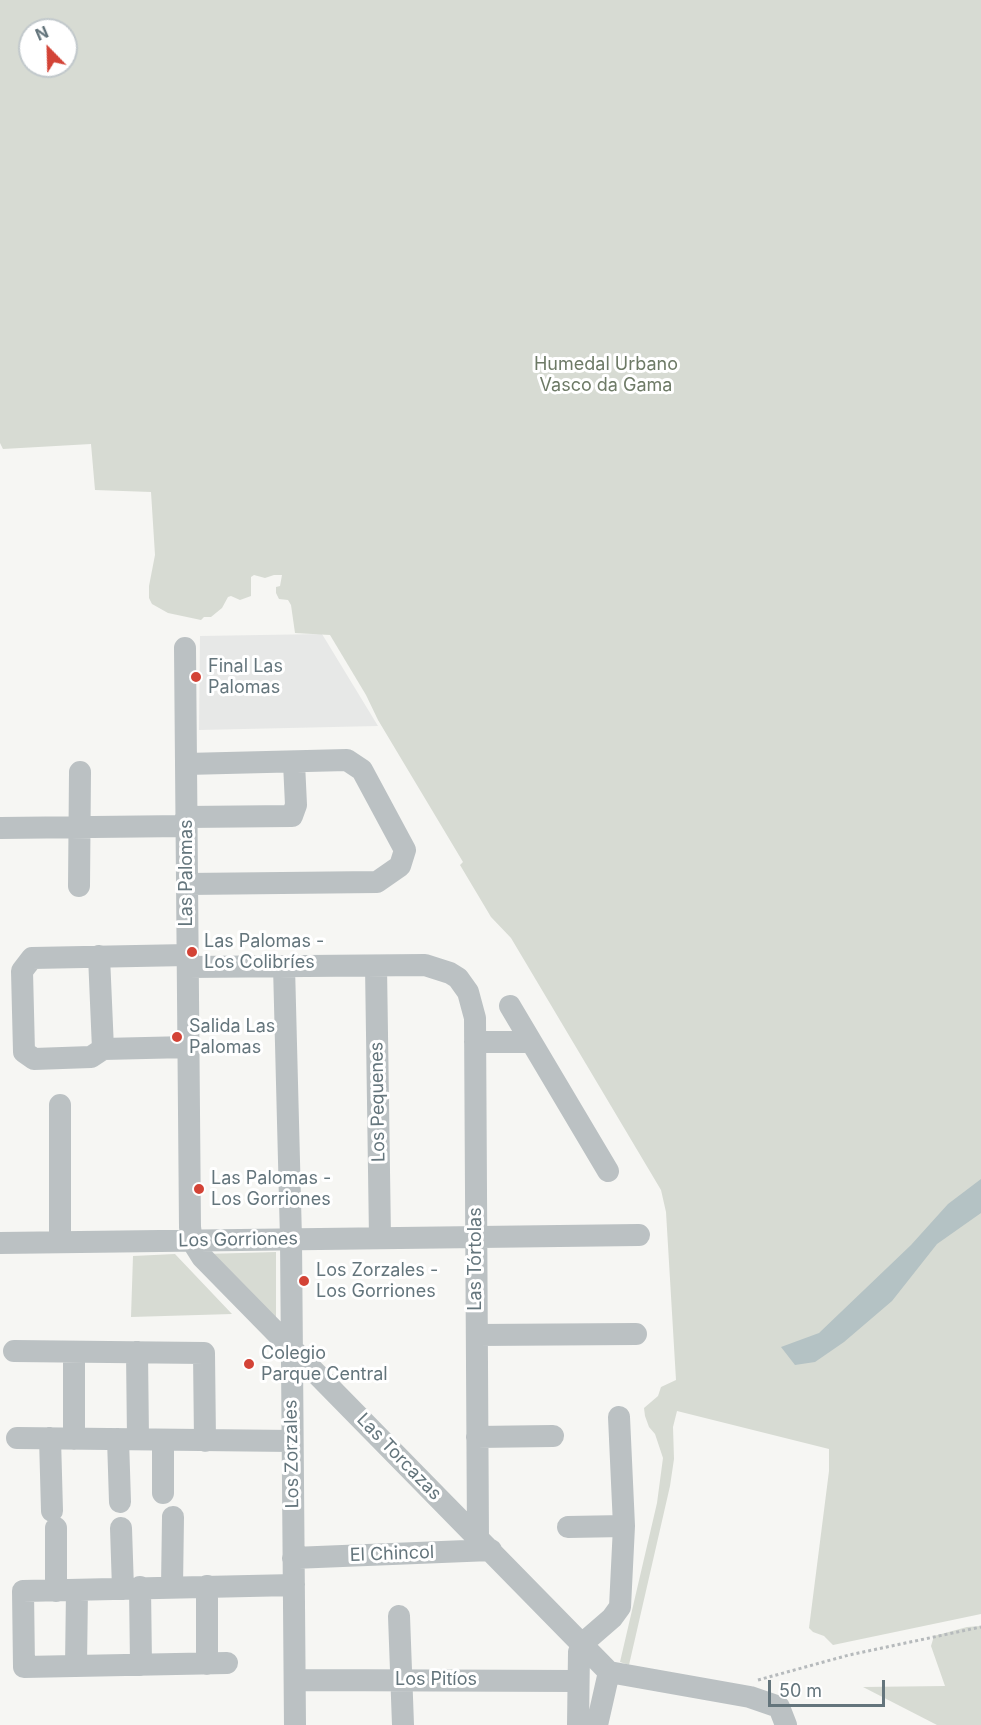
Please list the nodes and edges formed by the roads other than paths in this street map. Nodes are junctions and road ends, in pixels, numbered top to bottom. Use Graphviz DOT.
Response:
graph roads {
  1 [pos="185,648"];
  2 [pos="294,763"];
  3 [pos="186,764"];
  4 [pos="81,772"];
  5 [pos="186,821"];
  6 [pos="80,827"];
  7 [pos="0,828"];
  8 [pos="187,885"];
  9 [pos="80,886"];
  10 [pos="99,956"];
  11 [pos="188,961"];
  12 [pos="284,966"];
  13 [pos="376,966"];
  14 [pos="510,1006"];
  15 [pos="475,1042"];
  16 [pos="531,1042"];
  17 [pos="188,1047"];
  18 [pos="103,1049"];
  19 [pos="60,1105"];
  20 [pos="608,1171"];
  21 [pos="639,1235"];
  22 [pos="380,1238"];
  23 [pos="476,1238"];
  24 [pos="291,1239"];
  25 [pos="192,1241"];
  26 [pos="60,1242"];
  27 [pos="0,1243"];
  28 [pos="636,1334"];
  29 [pos="477,1335"];
  30 [pos="291,1346"];
  31 [pos="14,1351"];
  32 [pos="74,1352"];
  33 [pos="137,1352"];
  34 [pos="619,1417"];
  35 [pos="553,1436"];
  36 [pos="477,1437"];
  37 [pos="17,1438"];
  38 [pos="50,1438"];
  39 [pos="74,1438"];
  40 [pos="128,1439"];
  41 [pos="163,1440"];
  42 [pos="205,1441"];
  43 [pos="292,1441"];
  44 [pos="163,1492"];
  45 [pos="120,1502"];
  46 [pos="173,1517"];
  47 [pos="624,1526"];
  48 [pos="568,1527"];
  49 [pos="121,1528"];
  50 [pos="484,1544"];
  51 [pos="293,1558"];
  52 [pos="294,1585"];
  53 [pos="207,1586"];
  54 [pos="172,1587"];
  55 [pos="131,1588"];
  56 [pos="66,1591"];
  57 [pos="399,1616"];
  58 [pos="582,1644"];
  59 [pos="141,1665"];
  60 [pos="76,1666"];
  61 [pos="609,1672"];
  62 [pos="295,1680"];
  63 [pos="402,1680"];
  64 [pos="578,1681"];
  65 [pos="295,1725"];
  66 [pos="402,1725"];
  67 [pos="578,1725"];
  68 [pos="597,1725"];
  69 [pos="786,1725"];
  1 -- 3 [label="street, Las Palomas"];
  2 -- 3 [label="street"];
  2 -- 5 [label="street"];
  2 -- 8 [label="street"];
  3 -- 5 [label="street, Las Palomas"];
  4 -- 6 [label="street"];
  5 -- 6 [label="street"];
  5 -- 8 [label="street, Las Palomas"];
  6 -- 7 [label="street"];
  6 -- 9 [label="street"];
  8 -- 11 [label="street, Las Palomas"];
  10 -- 11 [label="street"];
  10 -- 18 [label="street"];
  10 -- 18 [label="street"];
  11 -- 12 [label="street"];
  11 -- 17 [label="street, Las Palomas"];
  12 -- 13 [label="street"];
  12 -- 24 [label="street, Los Zorzales"];
  13 -- 15 [label="street, Las Tórtolas"];
  13 -- 22 [label="street, Los Pequenes"];
  14 -- 16 [label="street"];
  15 -- 16 [label="street"];
  15 -- 23 [label="street, Las Tórtolas"];
  16 -- 20 [label="street"];
  17 -- 18 [label="street"];
  17 -- 25 [label="street, Las Palomas"];
  19 -- 26 [label="street"];
  21 -- 23 [label="street, Los Gorriones"];
  22 -- 23 [label="street, Los Gorriones"];
  22 -- 24 [label="street, Los Gorriones"];
  23 -- 29 [label="street, Las Tórtolas"];
  24 -- 25 [label="street, Los Gorriones"];
  24 -- 30 [label="street, Los Zorzales"];
  25 -- 26 [label="street, Los Gorriones"];
  25 -- 30 [label="street, Las Torcazas"];
  26 -- 27 [label="street, Los Gorriones"];
  28 -- 29 [label="street"];
  29 -- 36 [label="street, Las Tórtolas"];
  30 -- 43 [label="street, Los Zorzales"];
  30 -- 50 [label="street, Las Torcazas"];
  31 -- 32 [label="street"];
  32 -- 33 [label="street"];
  32 -- 39 [label="street"];
  33 -- 40 [label="street"];
  33 -- 42 [label="street"];
  34 -- 47 [label="street"];
  35 -- 36 [label="street"];
  36 -- 50 [label="street, Las Tórtolas"];
  37 -- 38 [label="street"];
  38 -- 39 [label="street"];
  38 -- 56 [label="street"];
  39 -- 40 [label="street"];
  40 -- 41 [label="street"];
  40 -- 45 [label="street"];
  41 -- 42 [label="street"];
  41 -- 44 [label="street"];
  42 -- 43 [label="street"];
  43 -- 51 [label="street, Los Zorzales"];
  46 -- 54 [label="street"];
  47 -- 48 [label="street"];
  47 -- 58 [label="street"];
  49 -- 55 [label="street"];
  50 -- 51 [label="street, El Chincol"];
  50 -- 58 [label="street, Las Torcazas"];
  51 -- 52 [label="street, Los Zorzales"];
  52 -- 53 [label="street"];
  52 -- 62 [label="street, Los Zorzales"];
  53 -- 54 [label="street"];
  53 -- 59 [label="street"];
  54 -- 55 [label="street"];
  55 -- 56 [label="street"];
  55 -- 59 [label="street"];
  56 -- 60 [label="street"];
  56 -- 60 [label="street"];
  57 -- 63 [label="street"];
  58 -- 61 [label="street, Las Torcazas"];
  58 -- 64 [label="street"];
  59 -- 60 [label="street"];
  61 -- 68 [label="street"];
  61 -- 69 [label="street"];
  62 -- 63 [label="street, Los Pitíos"];
  62 -- 65 [label="street, Los Zorzales"];
  63 -- 64 [label="street, Los Pitíos"];
  63 -- 66 [label="street"];
  64 -- 67 [label="street"];
}
